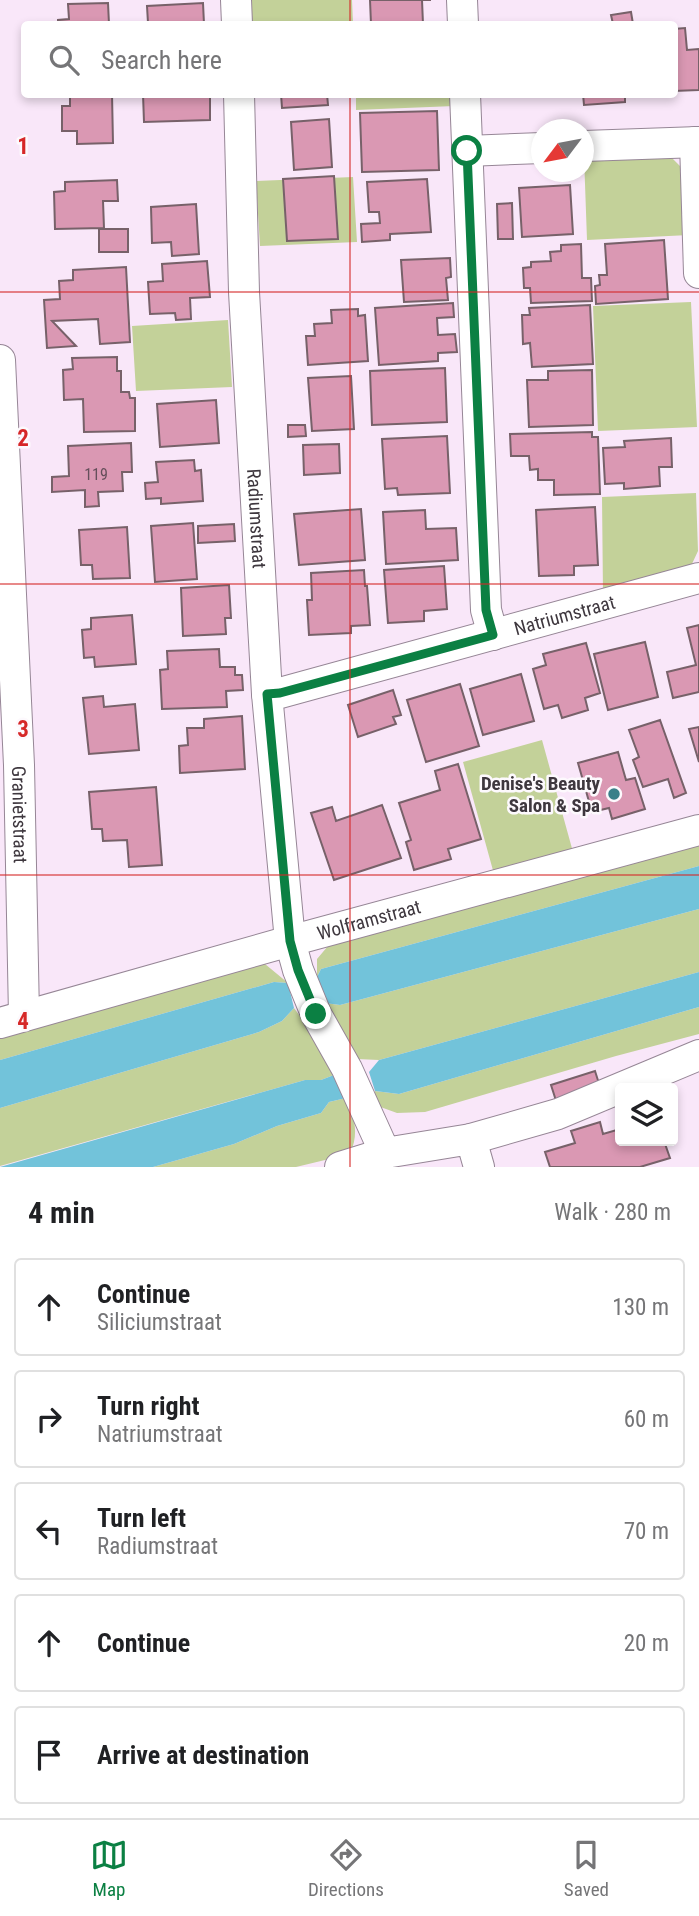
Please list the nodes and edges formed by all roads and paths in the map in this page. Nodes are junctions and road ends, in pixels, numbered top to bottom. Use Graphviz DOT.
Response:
graph roads {
  1 [pos="236,0"];
  2 [pos="462,0"];
  3 [pos="237,21"];
  4 [pos="463,21"];
  5 [pos="239,98"];
  6 [pos="465,98"];
  7 [pos="697,142"];
  8 [pos="594,146"];
  9 [pos="531,148"];
  10 [pos="467,151"];
  11 [pos="699,273"];
  12 [pos="0,360"];
  13 [pos="699,578"];
  14 [pos="493,635"];
  15 [pos="267,694"];
  16 [pos="10,768"];
  17 [pos="699,830"];
  18 [pos="290,941"];
  19 [pos="12,1019"];
  20 [pos="699,1055"];
  21 [pos="385,1153"];
  22 [pos="475,1153"];
  23 [pos="340,1167"];
  1 -- 3 [label="street"];
  2 -- 4 [label="street"];
  5 -- 15 [label="street, Radiumstraat"];
  6 -- 10 [label="street"];
  7 -- 8 [label="street"];
  7 -- 11 [label="street"];
  9 -- 10 [label="street"];
  10 -- 14 [label="street"];
  12 -- 16 [label="street, Granietstraat"];
  13 -- 14 [label="street, Natriumstraat"];
  14 -- 15 [label="street, Natriumstraat"];
  15 -- 18 [label="street, Radiumstraat"];
  16 -- 19 [label="street, Granietstraat"];
  17 -- 18 [label="street, Wolframstraat"];
  18 -- 19 [label="street, Wolframstraat"];
  18 -- 21 [label="street, Radiumstraat"];
  20 -- 22 [label="street"];
  21 -- 22 [label="street"];
  21 -- 23 [label="street"];
}
